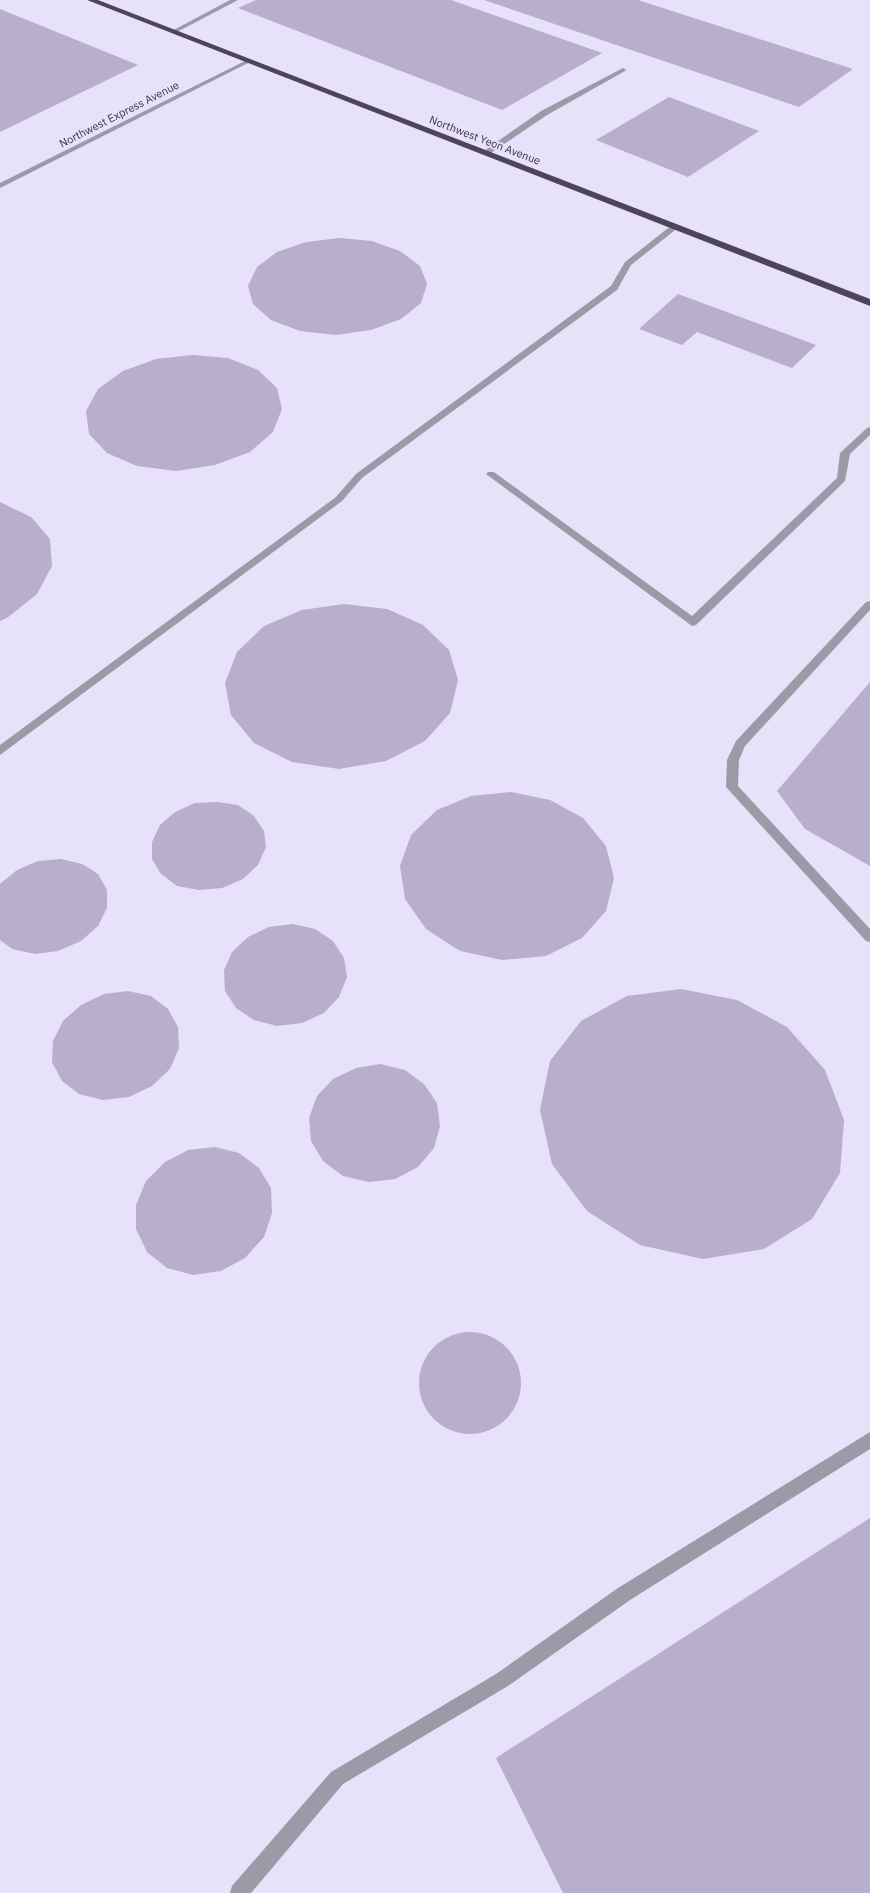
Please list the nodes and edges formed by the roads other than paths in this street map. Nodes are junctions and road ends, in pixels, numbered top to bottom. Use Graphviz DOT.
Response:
graph roads {
  1 [pos="91,0"];
  2 [pos="235,0"];
  3 [pos="173,32"];
  4 [pos="249,61"];
  5 [pos="623,70"];
  6 [pos="485,153"];
  7 [pos="0,186"];
  8 [pos="675,227"];
  9 [pos="870,303"];
  10 [pos="870,430"];
  11 [pos="491,474"];
  12 [pos="870,604"];
  13 [pos="0,751"];
  14 [pos="870,937"];
  15 [pos="870,1440"];
  16 [pos="239,1893"];
  1 -- 3 [label="highway, Northwest Yeon Avenue"];
  2 -- 3 [label="street"];
  3 -- 4 [label="highway, Northwest Yeon Avenue"];
  4 -- 6 [label="highway, Northwest Yeon Avenue"];
  4 -- 7 [label="street, Northwest Express Avenue"];
  5 -- 6 [label="street"];
  6 -- 8 [label="highway, Northwest Yeon Avenue"];
  8 -- 9 [label="highway, Northwest Yeon Avenue"];
  8 -- 13 [label="street"];
  10 -- 11 [label="street"];
  12 -- 14 [label="street"];
  15 -- 16 [label="street"];
}
